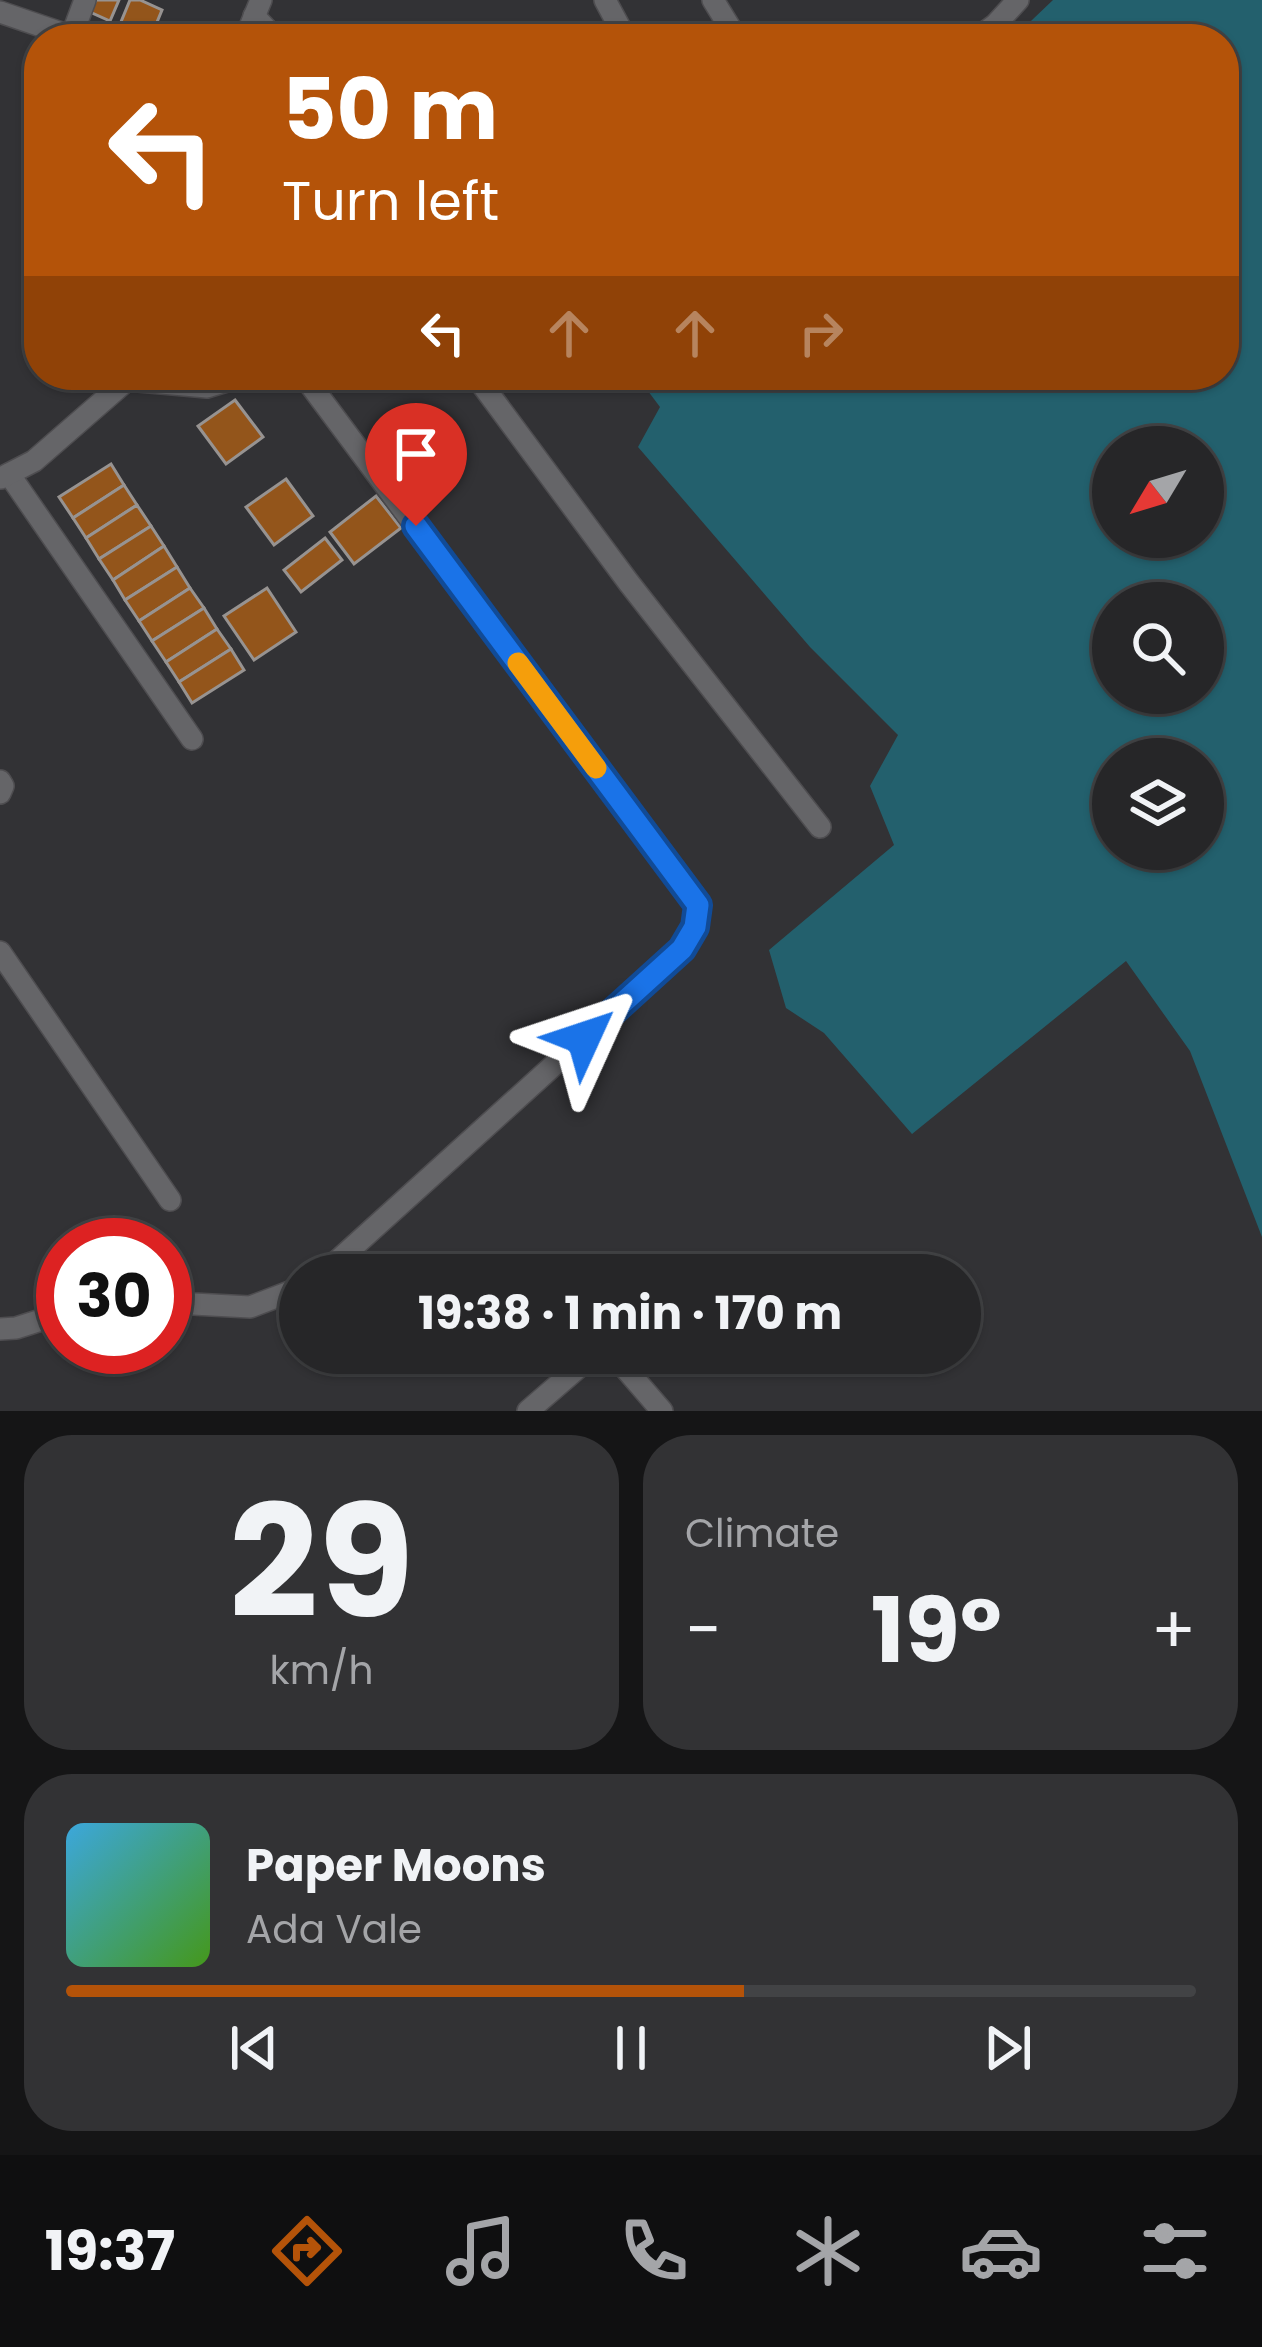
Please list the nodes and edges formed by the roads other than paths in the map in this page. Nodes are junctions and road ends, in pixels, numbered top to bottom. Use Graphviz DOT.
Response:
graph roads {
  1 [pos="1018,0"];
  2 [pos="0,12"];
  3 [pos="36,24"];
  4 [pos="996,24"];
  5 [pos="114,390"];
  6 [pos="314,390"];
  7 [pos="487,390"];
  8 [pos="5,476"];
  9 [pos="193,739"];
  10 [pos="0,781"];
  11 [pos="0,793"];
  12 [pos="820,827"];
  13 [pos="0,952"];
  14 [pos="170,1200"];
  15 [pos="345,1254"];
  16 [pos="279,1296"];
  17 [pos="192,1304"];
  18 [pos="36,1322"];
  19 [pos="0,1329"];
  20 [pos="571,1374"];
  21 [pos="630,1374"];
  22 [pos="528,1411"];
  23 [pos="662,1411"];
  1 -- 4 [label="street"];
  2 -- 3 [label="street"];
  5 -- 8 [label="street"];
  6 -- 15 [label="street"];
  7 -- 12 [label="street"];
  8 -- 9 [label="street"];
  10 -- 11 [label="street"];
  13 -- 14 [label="street"];
  16 -- 17 [label="street"];
  18 -- 19 [label="street"];
  20 -- 22 [label="street"];
  21 -- 23 [label="street"];
}
